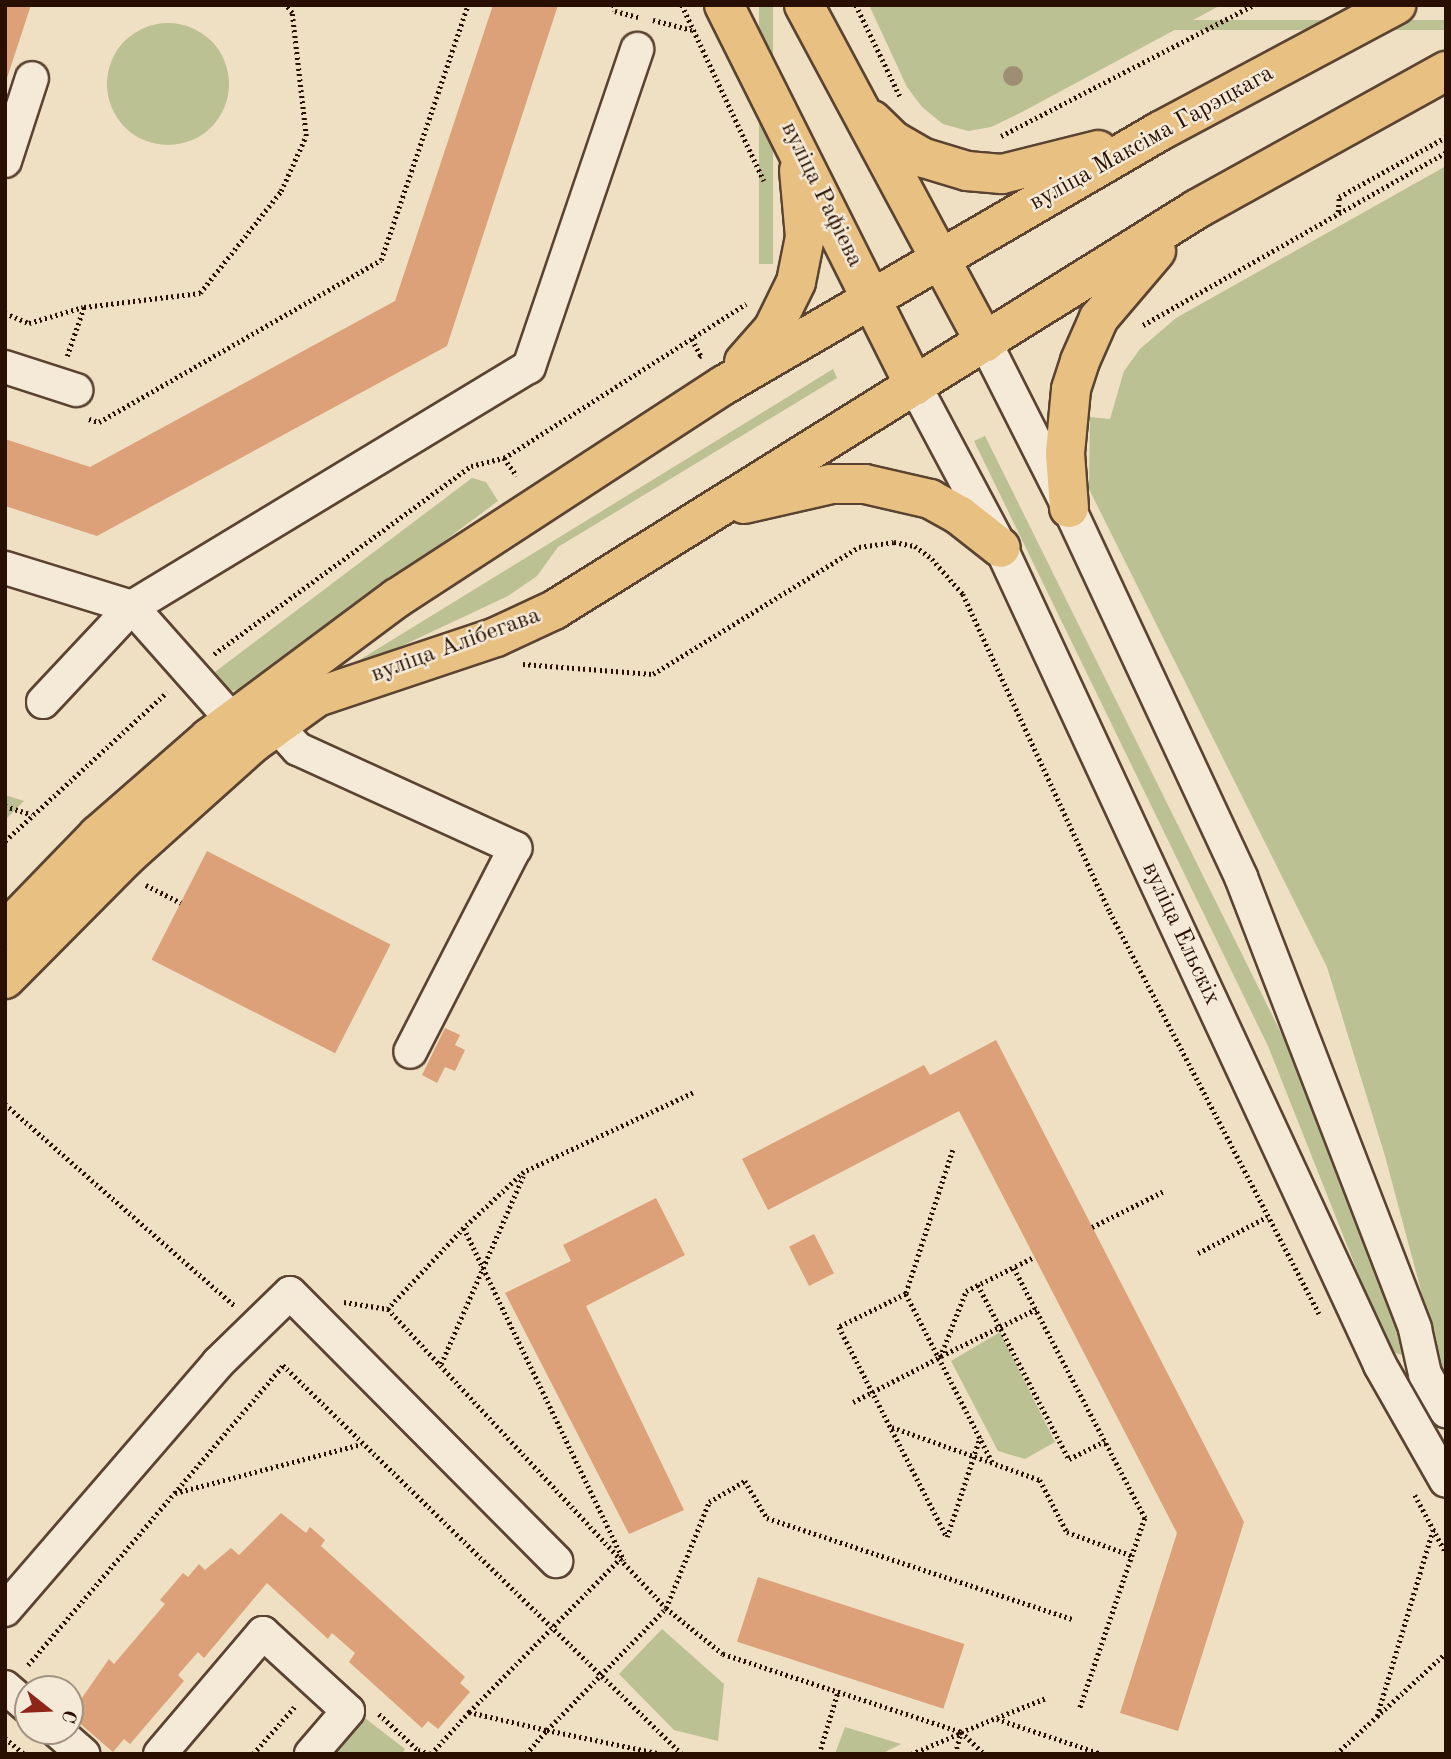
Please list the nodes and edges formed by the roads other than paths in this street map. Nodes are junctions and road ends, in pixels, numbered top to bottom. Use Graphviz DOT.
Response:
graph roads {
  1 [pos="724,5"];
  2 [pos="804,5"];
  3 [pos="1396,5"];
  4 [pos="637,49"];
  5 [pos="1446,71"];
  6 [pos="32,78"];
  7 [pos="855,104"];
  8 [pos="790,130"];
  9 [pos="1160,131"];
  10 [pos="5,161"];
  11 [pos="1197,209"];
  12 [pos="924,266"];
  13 [pos="871,298"];
  14 [pos="985,342"];
  15 [pos="5,367"];
  16 [pos="713,370"];
  17 [pos="915,386"];
  18 [pos="73,397"];
  19 [pos="1069,508"];
  20 [pos="708,513"];
  21 [pos="1001,548"];
  22 [pos="5,568"];
  23 [pos="132,607"];
  24 [pos="43,702"];
  25 [pos="253,730"];
  26 [pos="5,931"];
  27 [pos="5,979"];
  28 [pos="410,1052"];
  29 [pos="1446,1411"];
  30 [pos="1446,1481"];
  31 [pos="556,1561"];
  32 [pos="5,1610"];
  33 [pos="160,1754"];
  34 [pos="311,1754"];
  1 -- 8 [label="main road, вуліца Рафіева"];
  2 -- 7 [label="main road"];
  3 -- 9 [label="main road, вуліца Максіма Гарэцкага"];
  4 -- 23 [label="street"];
  5 -- 11 [label="main road"];
  6 -- 10 [label="street"];
  7 -- 9 [label="main road"];
  7 -- 12 [label="main road"];
  8 -- 13 [label="main road, вуліца Рафіева"];
  8 -- 16 [label="main road"];
  9 -- 12 [label="main road, вуліца Максіма Гарэцкага"];
  11 -- 14 [label="main road"];
  11 -- 19 [label="main road"];
  12 -- 13 [label="main road, вуліца Алібегава"];
  12 -- 14 [label="main road"];
  13 -- 16 [label="main road, вуліца Алібегава"];
  13 -- 17 [label="main road, вуліца Рафіева"];
  14 -- 17 [label="main road, вуліца Алібегава"];
  14 -- 19 [label="street"];
  15 -- 18 [label="street"];
  16 -- 25 [label="main road, вуліца Алібегава"];
  17 -- 20 [label="main road, вуліца Алібегава"];
  17 -- 21 [label="street, вуліца Ельскіх"];
  19 -- 29 [label="street"];
  20 -- 21 [label="main road"];
  20 -- 25 [label="main road, вуліца Алібегава"];
  21 -- 30 [label="street, вуліца Ельскіх"];
  22 -- 23 [label="street"];
  23 -- 24 [label="street"];
  23 -- 25 [label="street"];
  25 -- 26 [label="main road, вуліца Алібегава"];
  25 -- 27 [label="main road, вуліца Алібегава"];
  25 -- 28 [label="street"];
  31 -- 32 [label="street"];
  33 -- 34 [label="street"];
}
